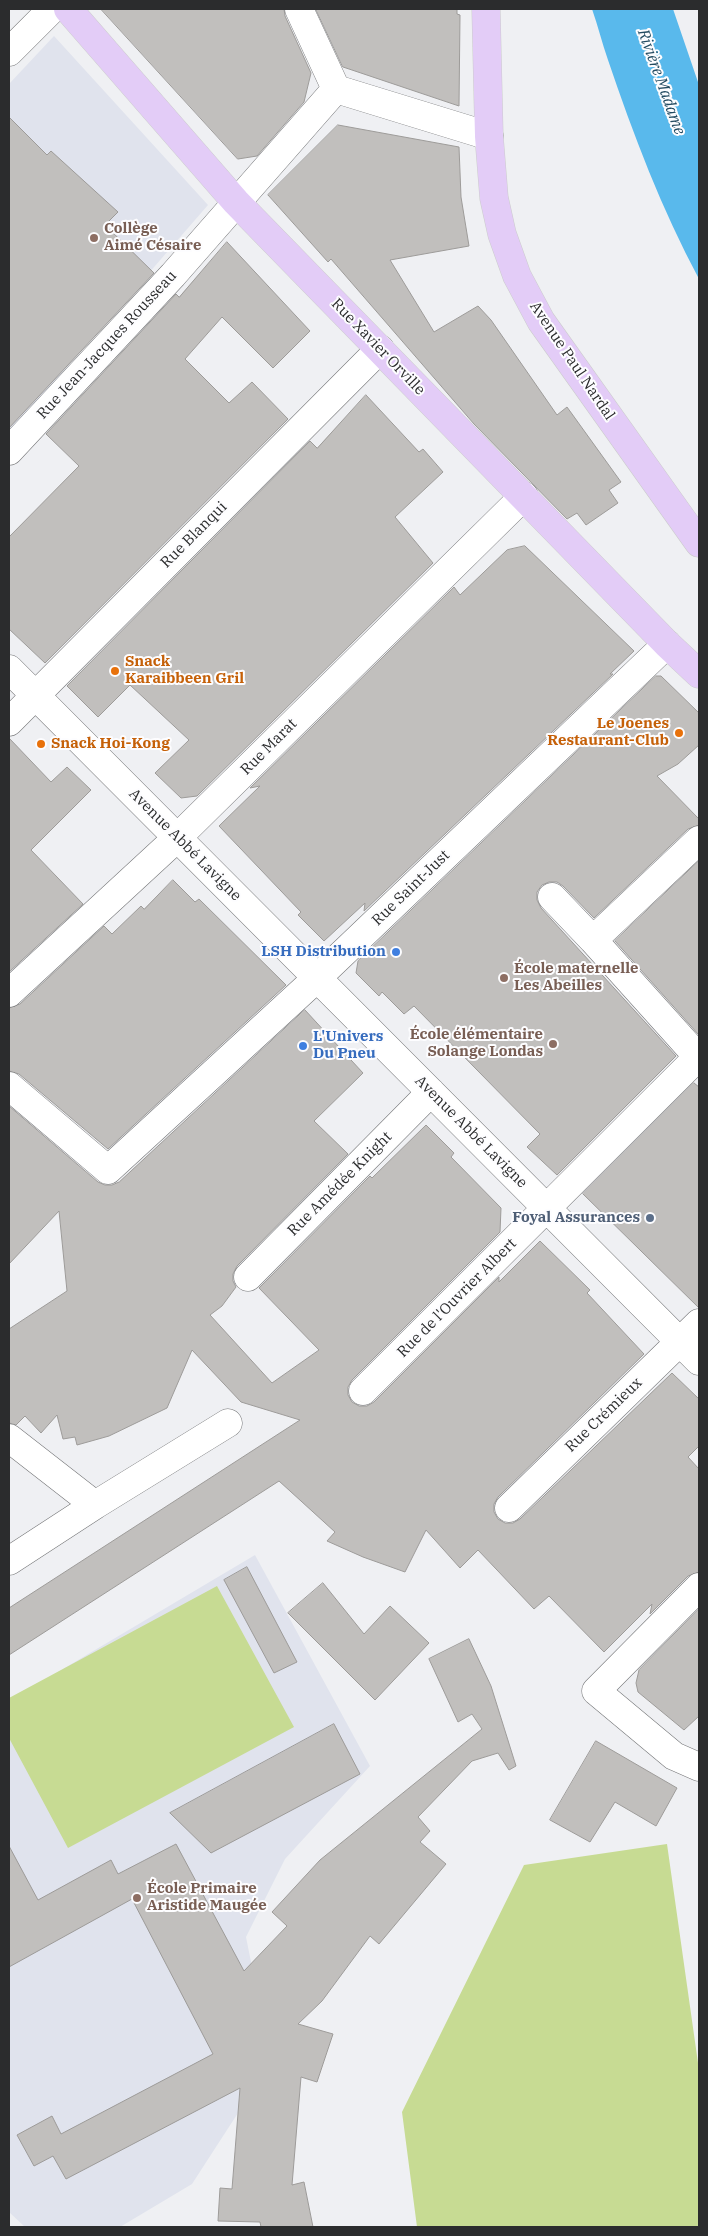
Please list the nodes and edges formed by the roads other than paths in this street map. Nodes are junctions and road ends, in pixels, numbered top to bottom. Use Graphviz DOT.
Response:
graph roads {
  1 [pos="52,9"];
  2 [pos="68,9"];
  3 [pos="299,9"];
  4 [pos="486,9"];
  5 [pos="9,52"];
  6 [pos="336,89"];
  7 [pos="489,136"];
  8 [pos="236,202"];
  9 [pos="380,349"];
  10 [pos="9,451"];
  11 [pos="524,496"];
  12 [pos="699,543"];
  13 [pos="667,644"];
  14 [pos="9,670"];
  15 [pos="699,674"];
  16 [pos="35,695"];
  17 [pos="9,722"];
  18 [pos="178,838"];
  19 [pos="699,840"];
  20 [pos="552,897"];
  21 [pos="593,940"];
  22 [pos="317,978"];
  23 [pos="9,993"];
  24 [pos="699,1057"];
  25 [pos="9,1086"];
  26 [pos="431,1092"];
  27 [pos="547,1208"];
  28 [pos="248,1277"];
  29 [pos="699,1323"];
  30 [pos="680,1342"];
  31 [pos="699,1361"];
  32 [pos="363,1391"];
  33 [pos="228,1423"];
  34 [pos="9,1438"];
  35 [pos="9,1459"];
  36 [pos="67,1503"];
  37 [pos="94,1505"];
  38 [pos="509,1508"];
  39 [pos="9,1545"];
  40 [pos="9,1561"];
  41 [pos="699,1587"];
  42 [pos="699,1767"];
  1 -- 5 [label="street"];
  2 -- 8 [label="main road, Rue Xavier Orville"];
  3 -- 6 [label="street"];
  4 -- 7 [label="main road, Avenue Paul Nardal"];
  6 -- 7 [label="street"];
  6 -- 8 [label="street, Rue Jean-Jacques Rousseau"];
  7 -- 12 [label="main road, Avenue Paul Nardal"];
  8 -- 9 [label="main road, Rue Xavier Orville"];
  8 -- 10 [label="street, Rue Jean-Jacques Rousseau"];
  9 -- 11 [label="main road, Rue Xavier Orville"];
  9 -- 16 [label="street, Rue Blanqui"];
  11 -- 13 [label="main road, Rue Xavier Orville"];
  11 -- 18 [label="street, Rue Marat"];
  13 -- 15 [label="main road, Rue Xavier Orville"];
  13 -- 22 [label="street, Rue Saint-Just"];
  14 -- 16 [label="street, Avenue Abbé Lavigne"];
  16 -- 17 [label="street, Rue Blanqui"];
  16 -- 18 [label="street, Avenue Abbé Lavigne"];
  18 -- 22 [label="street, Avenue Abbé Lavigne"];
  18 -- 23 [label="street, Rue Marat"];
  19 -- 21 [label="street"];
  20 -- 21 [label="street"];
  21 -- 24 [label="street"];
  22 -- 25 [label="street, Rue Saint-Just"];
  22 -- 26 [label="street, Avenue Abbé Lavigne"];
  24 -- 27 [label="street, Rue de l'Ouvrier Albert"];
  26 -- 27 [label="street, Avenue Abbé Lavigne"];
  26 -- 28 [label="street, Rue Amédée Knight"];
  27 -- 30 [label="street, Avenue Abbé Lavigne"];
  27 -- 32 [label="street, Rue de l'Ouvrier Albert"];
  29 -- 30 [label="street, Rue Crémieux"];
  30 -- 31 [label="street, Avenue Abbé Lavigne"];
  30 -- 38 [label="street, Rue Crémieux"];
  33 -- 37 [label="street"];
  34 -- 37 [label="street"];
  35 -- 36 [label="street"];
  36 -- 37 [label="street"];
  36 -- 39 [label="street"];
  37 -- 40 [label="street"];
  41 -- 42 [label="street"];
}
